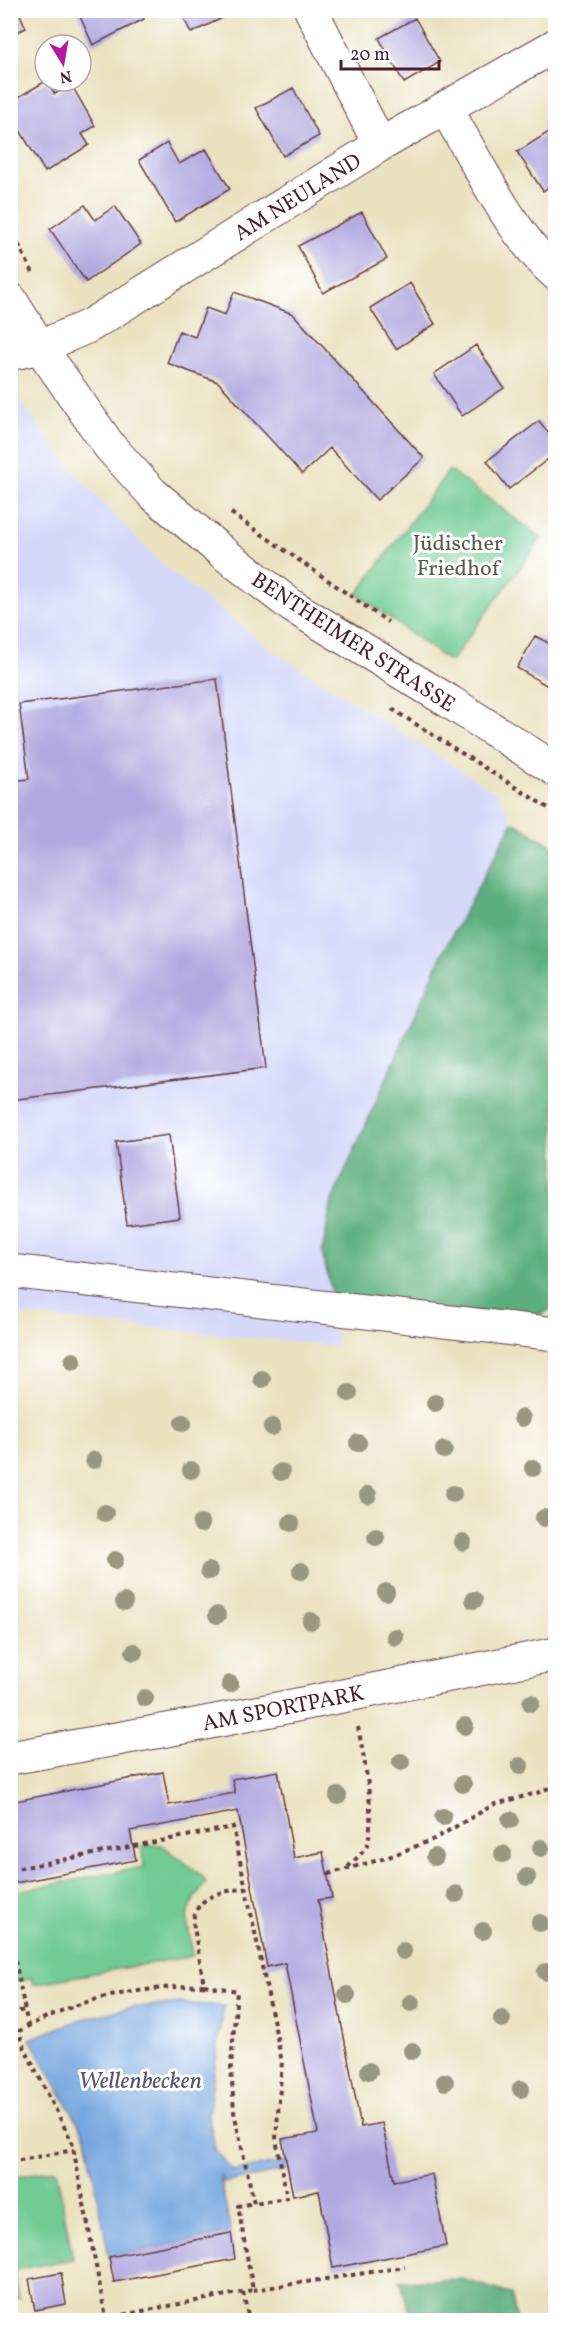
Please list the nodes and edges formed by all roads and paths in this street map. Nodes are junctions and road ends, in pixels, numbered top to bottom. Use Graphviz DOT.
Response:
graph roads {
  1 [pos="310,10"];
  2 [pos="555,45"];
  3 [pos="446,109"];
  4 [pos="380,145"];
  5 [pos="10,228"];
  6 [pos="549,268"];
  7 [pos="36,277"];
  8 [pos="10,299"];
  9 [pos="25,351"];
  10 [pos="226,510"];
  11 [pos="390,623"];
  12 [pos="555,770"];
  13 [pos="10,1271"];
  14 [pos="555,1333"];
  15 [pos="555,1654"];
  16 [pos="351,1694"];
  17 [pos="10,1758"];
  18 [pos="555,1785"];
  19 [pos="347,1869"];
  20 [pos="10,1870"];
  21 [pos="328,1874"];
  22 [pos="250,1888"];
  23 [pos="10,1934"];
  24 [pos="204,1985"];
  25 [pos="25,2010"];
  26 [pos="10,2013"];
  27 [pos="28,2026"];
  28 [pos="74,2150"];
  29 [pos="10,2162"];
  30 [pos="254,2203"];
  31 [pos="405,2268"];
  32 [pos="254,2290"];
  33 [pos="243,2292"];
  34 [pos="106,2318"];
  35 [pos="92,2320"];
  36 [pos="249,2320"];
  1 -- 4 [label="street"];
  2 -- 3 [label="street, AM NEULAND"];
  3 -- 4 [label="street, AM NEULAND"];
  3 -- 6 [label="street"];
  4 -- 9 [label="street, AM NEULAND"];
  5 -- 7 [label="path"];
  8 -- 9 [label="street, BENTHEIMER STRASSE"];
  9 -- 12 [label="street, BENTHEIMER STRASSE"];
  10 -- 11 [label="path"];
  13 -- 14 [label="street"];
  15 -- 16 [label="street, AM SPORTPARK"];
  16 -- 17 [label="street, AM SPORTPARK"];
  16 -- 19 [label="path"];
  18 -- 19 [label="path"];
  19 -- 21 [label="path"];
  20 -- 22 [label="path"];
  22 -- 24 [label="path"];
  22 -- 30 [label="path"];
  23 -- 25 [label="path"];
  24 -- 27 [label="path"];
  24 -- 30 [label="path"];
  25 -- 26 [label="path"];
  25 -- 27 [label="path"];
  27 -- 28 [label="path"];
  28 -- 29 [label="path"];
  28 -- 34 [label="path"];
  30 -- 32 [label="path"];
  31 -- 32 [label="path"];
  32 -- 33 [label="path"];
  33 -- 34 [label="path"];
  33 -- 36 [label="path"];
  34 -- 35 [label="path"];
}
